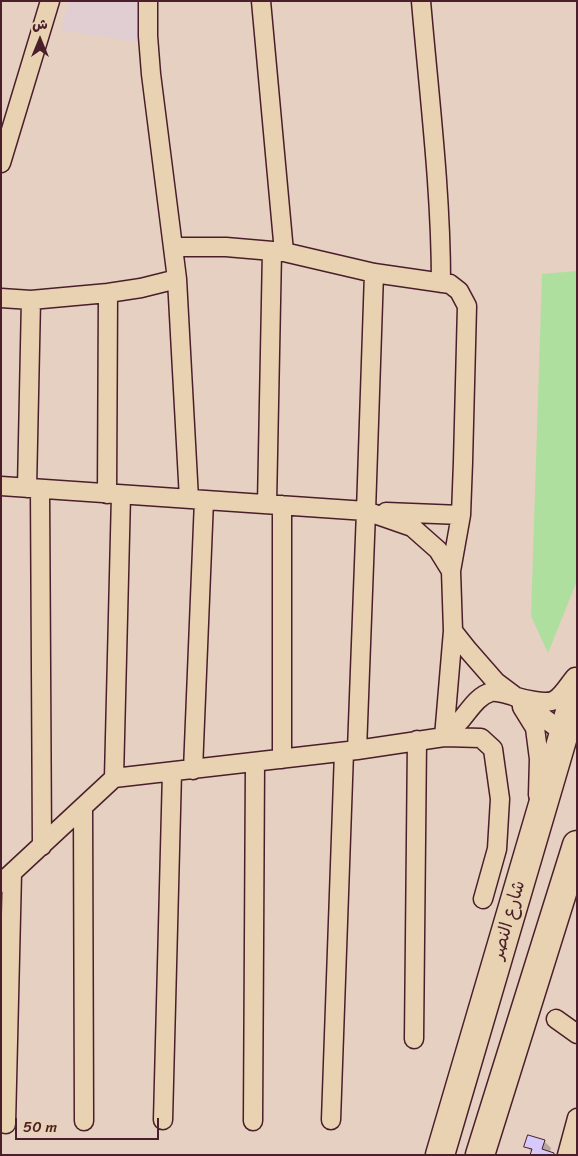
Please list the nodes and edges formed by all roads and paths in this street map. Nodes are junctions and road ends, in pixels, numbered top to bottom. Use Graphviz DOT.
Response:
graph roads {
  1 [pos="50,1"];
  2 [pos="148,1"];
  3 [pos="261,1"];
  4 [pos="421,1"];
  5 [pos="1,163"];
  6 [pos="172,248"];
  7 [pos="278,251"];
  8 [pos="374,273"];
  9 [pos="178,280"];
  10 [pos="440,283"];
  11 [pos="108,293"];
  12 [pos="1,298"];
  13 [pos="31,300"];
  14 [pos="1,486"];
  15 [pos="34,488"];
  16 [pos="114,494"];
  17 [pos="196,499"];
  18 [pos="274,505"];
  19 [pos="366,511"];
  20 [pos="461,515"];
  21 [pos="451,571"];
  22 [pos="453,631"];
  23 [pos="577,674"];
  24 [pos="577,686"];
  25 [pos="515,697"];
  26 [pos="571,736"];
  27 [pos="444,737"];
  28 [pos="417,740"];
  29 [pos="350,751"];
  30 [pos="282,759"];
  31 [pos="255,762"];
  32 [pos="193,770"];
  33 [pos="172,772"];
  34 [pos="114,778"];
  35 [pos="83,808"];
  36 [pos="535,831"];
  37 [pos="577,845"];
  38 [pos="42,846"];
  39 [pos="6,878"];
  40 [pos="483,899"];
  41 [pos="556,1019"];
  42 [pos="577,1034"];
  43 [pos="414,1039"];
  44 [pos="577,1118"];
  45 [pos="163,1120"];
  46 [pos="332,1120"];
  47 [pos="84,1122"];
  48 [pos="253,1122"];
  49 [pos="6,1124"];
  50 [pos="440,1155"];
  51 [pos="480,1155"];
  52 [pos="567,1155"];
  1 -- 5 [label="street"];
  2 -- 6 [label="street"];
  3 -- 7 [label="street"];
  4 -- 10 [label="street"];
  6 -- 7 [label="street"];
  6 -- 9 [label="street"];
  7 -- 8 [label="street"];
  7 -- 18 [label="street"];
  8 -- 10 [label="street"];
  8 -- 19 [label="street"];
  9 -- 11 [label="street"];
  9 -- 17 [label="street"];
  10 -- 20 [label="street"];
  11 -- 13 [label="street"];
  11 -- 16 [label="street"];
  12 -- 13 [label="street"];
  13 -- 15 [label="street"];
  14 -- 15 [label="street"];
  15 -- 16 [label="street"];
  15 -- 38 [label="street"];
  16 -- 17 [label="street"];
  16 -- 34 [label="street"];
  17 -- 18 [label="street"];
  17 -- 32 [label="street"];
  18 -- 19 [label="street"];
  18 -- 30 [label="street"];
  19 -- 20 [label="street"];
  19 -- 21 [label="street"];
  19 -- 29 [label="street"];
  20 -- 21 [label="street"];
  21 -- 22 [label="street"];
  22 -- 25 [label="street"];
  22 -- 27 [label="street"];
  23 -- 25 [label="street"];
  24 -- 26 [label="main road, شارع النصر"];
  25 -- 26 [label="street"];
  25 -- 27 [label="street"];
  25 -- 36 [label="street"];
  26 -- 36 [label="main road, شارع النصر"];
  27 -- 28 [label="street"];
  27 -- 40 [label="street"];
  28 -- 29 [label="street"];
  28 -- 43 [label="street"];
  29 -- 30 [label="street"];
  29 -- 46 [label="street"];
  30 -- 31 [label="street"];
  31 -- 32 [label="street"];
  31 -- 48 [label="street"];
  32 -- 33 [label="street"];
  33 -- 34 [label="street"];
  33 -- 45 [label="street"];
  34 -- 35 [label="street"];
  35 -- 38 [label="street"];
  35 -- 47 [label="street"];
  36 -- 50 [label="main road, شارع النصر"];
  37 -- 51 [label="main road"];
  38 -- 39 [label="street"];
  39 -- 49 [label="street"];
  41 -- 42 [label="street"];
  44 -- 52 [label="street"];
}
